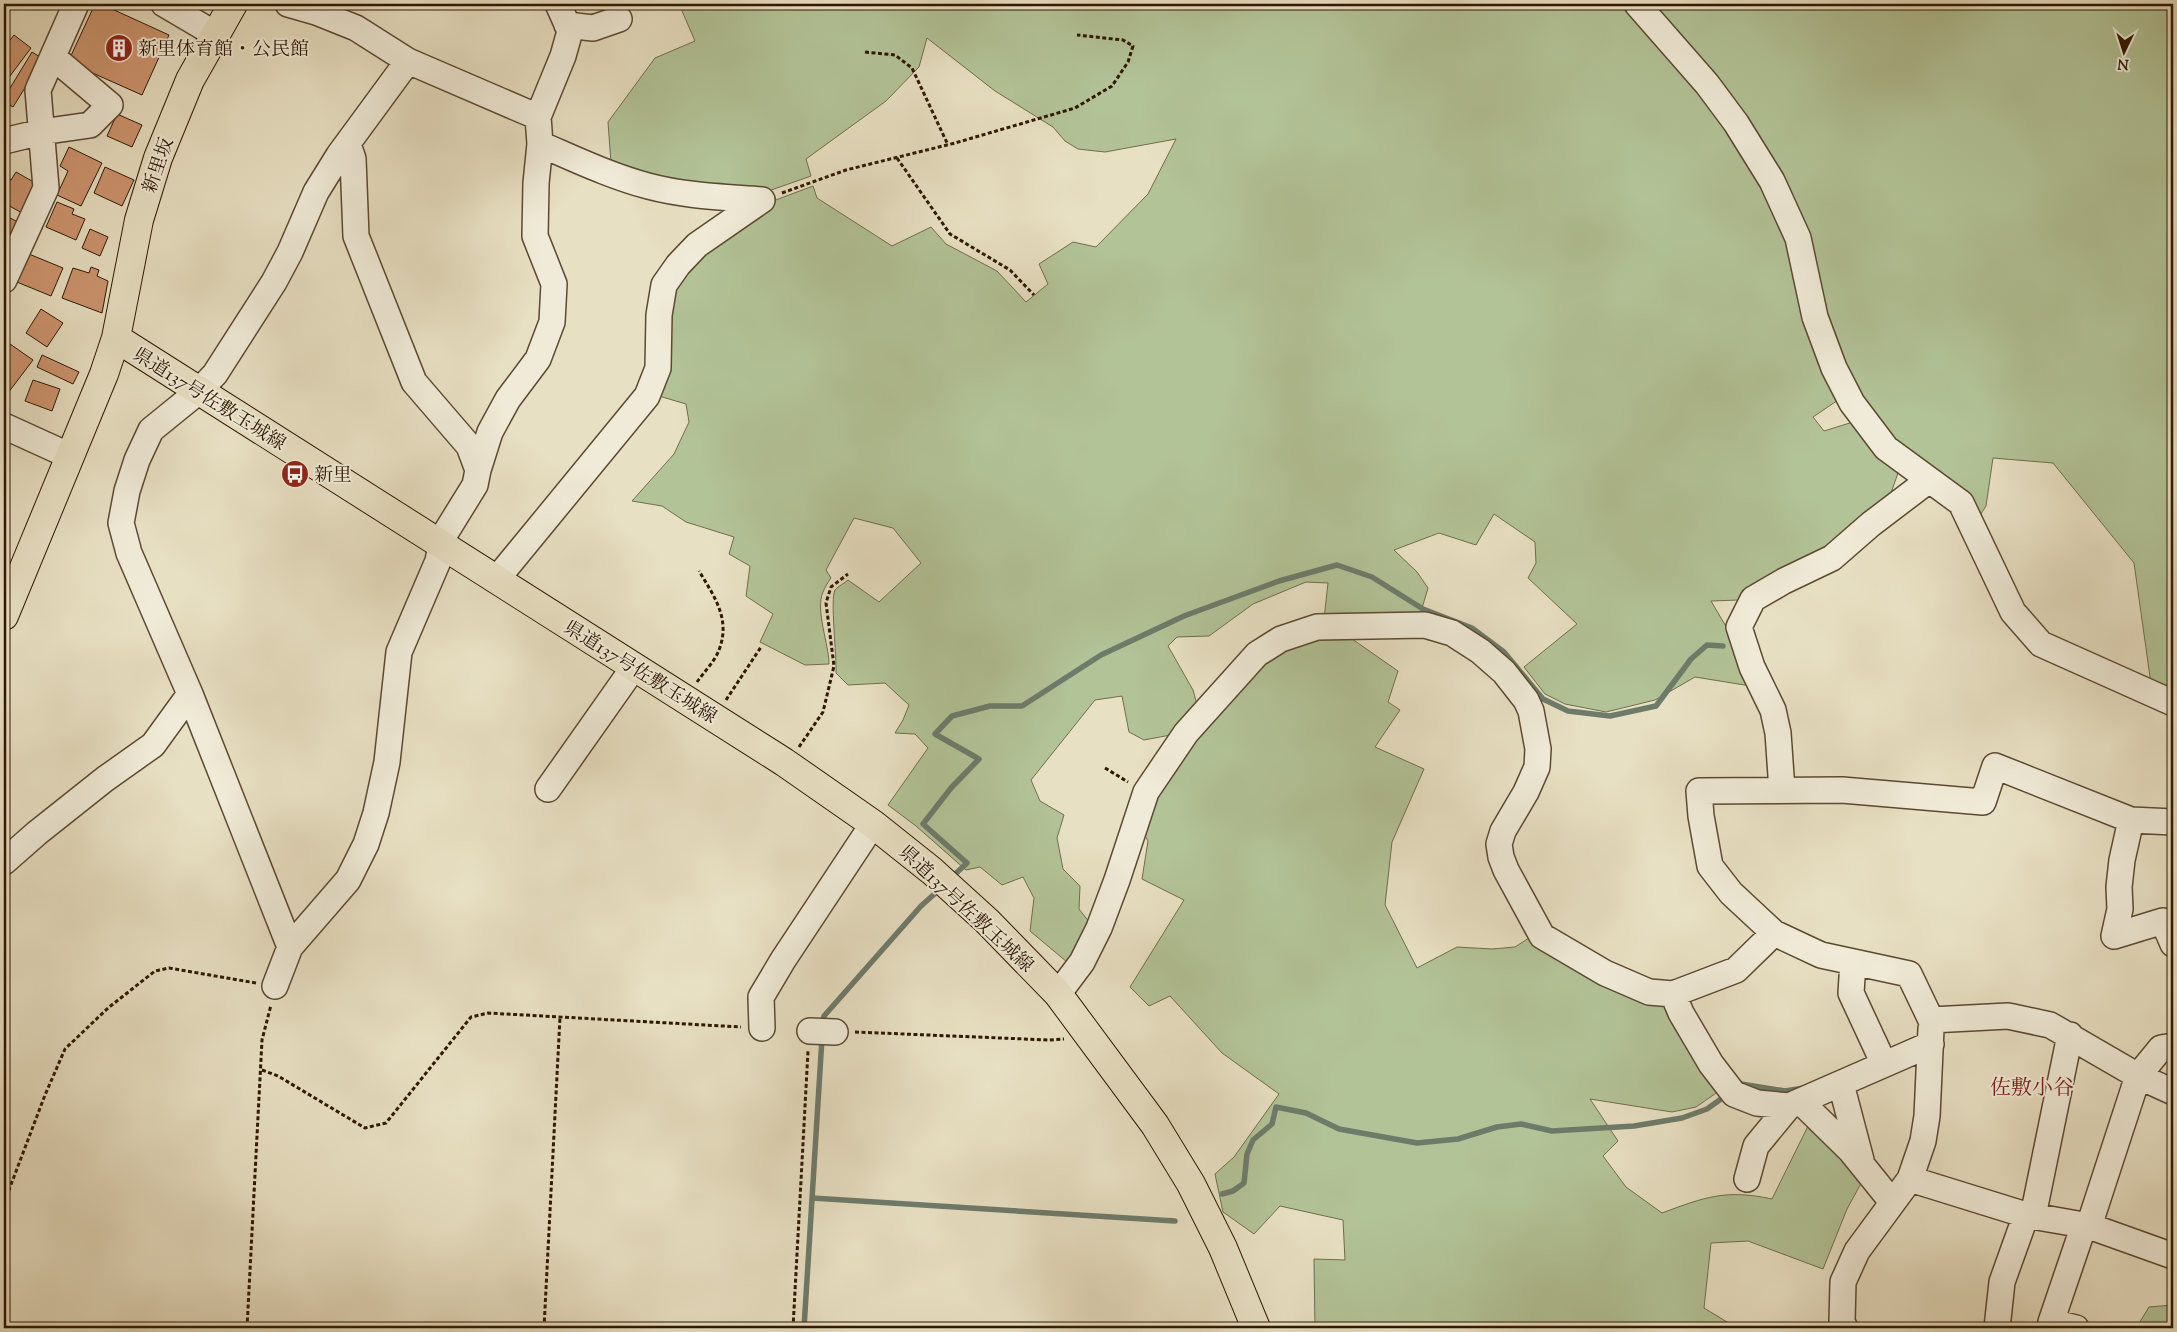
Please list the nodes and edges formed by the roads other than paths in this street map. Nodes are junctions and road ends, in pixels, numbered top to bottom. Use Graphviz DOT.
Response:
graph roads {
  1 [pos="76,4"];
  2 [pos="164,4"];
  3 [pos="233,4"];
  4 [pos="288,4"];
  5 [pos="1637,4"];
  6 [pos="563,14"];
  7 [pos="619,19"];
  8 [pos="215,34"];
  9 [pos="53,57"];
  10 [pos="408,61"];
  11 [pos="538,118"];
  12 [pos="41,132"];
  13 [pos="4,141"];
  14 [pos="348,144"];
  15 [pos="540,144"];
  16 [pos="4,280"];
  17 [pos="116,338"];
  18 [pos="199,391"];
  19 [pos="4,426"];
  20 [pos="70,456"];
  21 [pos="478,470"];
  22 [pos="1929,480"];
  23 [pos="441,544"];
  24 [pos="496,580"];
  25 [pos="4,616"];
  26 [pos="634,667"];
  27 [pos="190,694"];
  28 [pos="2173,703"];
  29 [pos="548,789"];
  30 [pos="1782,790"];
  31 [pos="2131,820"];
  32 [pos="2173,822"];
  33 [pos="873,824"];
  34 [pos="4,862"];
  35 [pos="1774,933"];
  36 [pos="2173,944"];
  37 [pos="290,947"];
  38 [pos="1854,962"];
  39 [pos="275,986"];
  40 [pos="1058,994"];
  41 [pos="1673,994"];
  42 [pos="762,1028"];
  43 [pos="810,1030"];
  44 [pos="835,1032"];
  45 [pos="1931,1032"];
  46 [pos="2070,1035"];
  47 [pos="2173,1046"];
  48 [pos="1881,1057"];
  49 [pos="2138,1076"];
  50 [pos="1841,1084"];
  51 [pos="2173,1092"];
  52 [pos="1794,1103"];
  53 [pos="1862,1165"];
  54 [pos="1910,1178"];
  55 [pos="1747,1179"];
  56 [pos="1892,1202"];
  57 [pos="2029,1215"];
  58 [pos="2087,1226"];
  59 [pos="2173,1256"];
  60 [pos="2052,1325"];
  61 [pos="1256,1328"];
  62 [pos="1845,1328"];
  63 [pos="1997,1328"];
  64 [pos="2076,1328"];
  1 -- 9 [label="street"];
  2 -- 8 [label="street"];
  3 -- 8 [label="main road, 新里坂"];
  4 -- 10 [label="street"];
  5 -- 22 [label="street"];
  6 -- 7 [label="street"];
  6 -- 11 [label="street"];
  8 -- 17 [label="main road, 新里坂"];
  9 -- 12 [label="street"];
  9 -- 12 [label="street"];
  10 -- 11 [label="street"];
  10 -- 14 [label="street"];
  11 -- 15 [label="street"];
  12 -- 13 [label="street"];
  12 -- 16 [label="street"];
  14 -- 18 [label="street"];
  14 -- 21 [label="street"];
  15 -- 21 [label="street"];
  15 -- 24 [label="street"];
  17 -- 18 [label="main road, 県道137号佐敷玉城線"];
  17 -- 20 [label="main road, 県道137号佐敷玉城線"];
  18 -- 23 [label="main road, 県道137号佐敷玉城線"];
  18 -- 27 [label="street"];
  19 -- 20 [label="street"];
  20 -- 25 [label="main road, 県道137号佐敷玉城線"];
  21 -- 23 [label="street"];
  22 -- 28 [label="street"];
  22 -- 30 [label="street"];
  23 -- 24 [label="main road, 県道137号佐敷玉城線"];
  23 -- 37 [label="street"];
  24 -- 26 [label="main road, 県道137号佐敷玉城線"];
  26 -- 29 [label="street"];
  26 -- 33 [label="main road, 県道137号佐敷玉城線"];
  27 -- 34 [label="street"];
  27 -- 37 [label="street"];
  30 -- 31 [label="street"];
  30 -- 35 [label="street"];
  31 -- 32 [label="street"];
  31 -- 36 [label="street"];
  33 -- 40 [label="main road, 県道137号佐敷玉城線"];
  33 -- 42 [label="street"];
  35 -- 38 [label="street"];
  35 -- 41 [label="street"];
  37 -- 39 [label="street"];
  38 -- 45 [label="street"];
  38 -- 48 [label="street"];
  40 -- 41 [label="street"];
  40 -- 61 [label="main road, 県道137号佐敷玉城線"];
  41 -- 52 [label="street"];
  43 -- 44 [label="street"];
  45 -- 46 [label="street"];
  45 -- 48 [label="street"];
  45 -- 54 [label="street"];
  46 -- 49 [label="street"];
  46 -- 57 [label="street"];
  47 -- 49 [label="street"];
  48 -- 50 [label="street"];
  49 -- 51 [label="street"];
  49 -- 58 [label="street"];
  50 -- 52 [label="street"];
  50 -- 53 [label="street"];
  52 -- 53 [label="street"];
  52 -- 55 [label="street"];
  53 -- 56 [label="street"];
  54 -- 56 [label="street"];
  54 -- 57 [label="street"];
  56 -- 62 [label="street"];
  57 -- 58 [label="street"];
  57 -- 63 [label="street"];
  58 -- 59 [label="street"];
  58 -- 60 [label="street"];
  60 -- 64 [label="street"];
}
